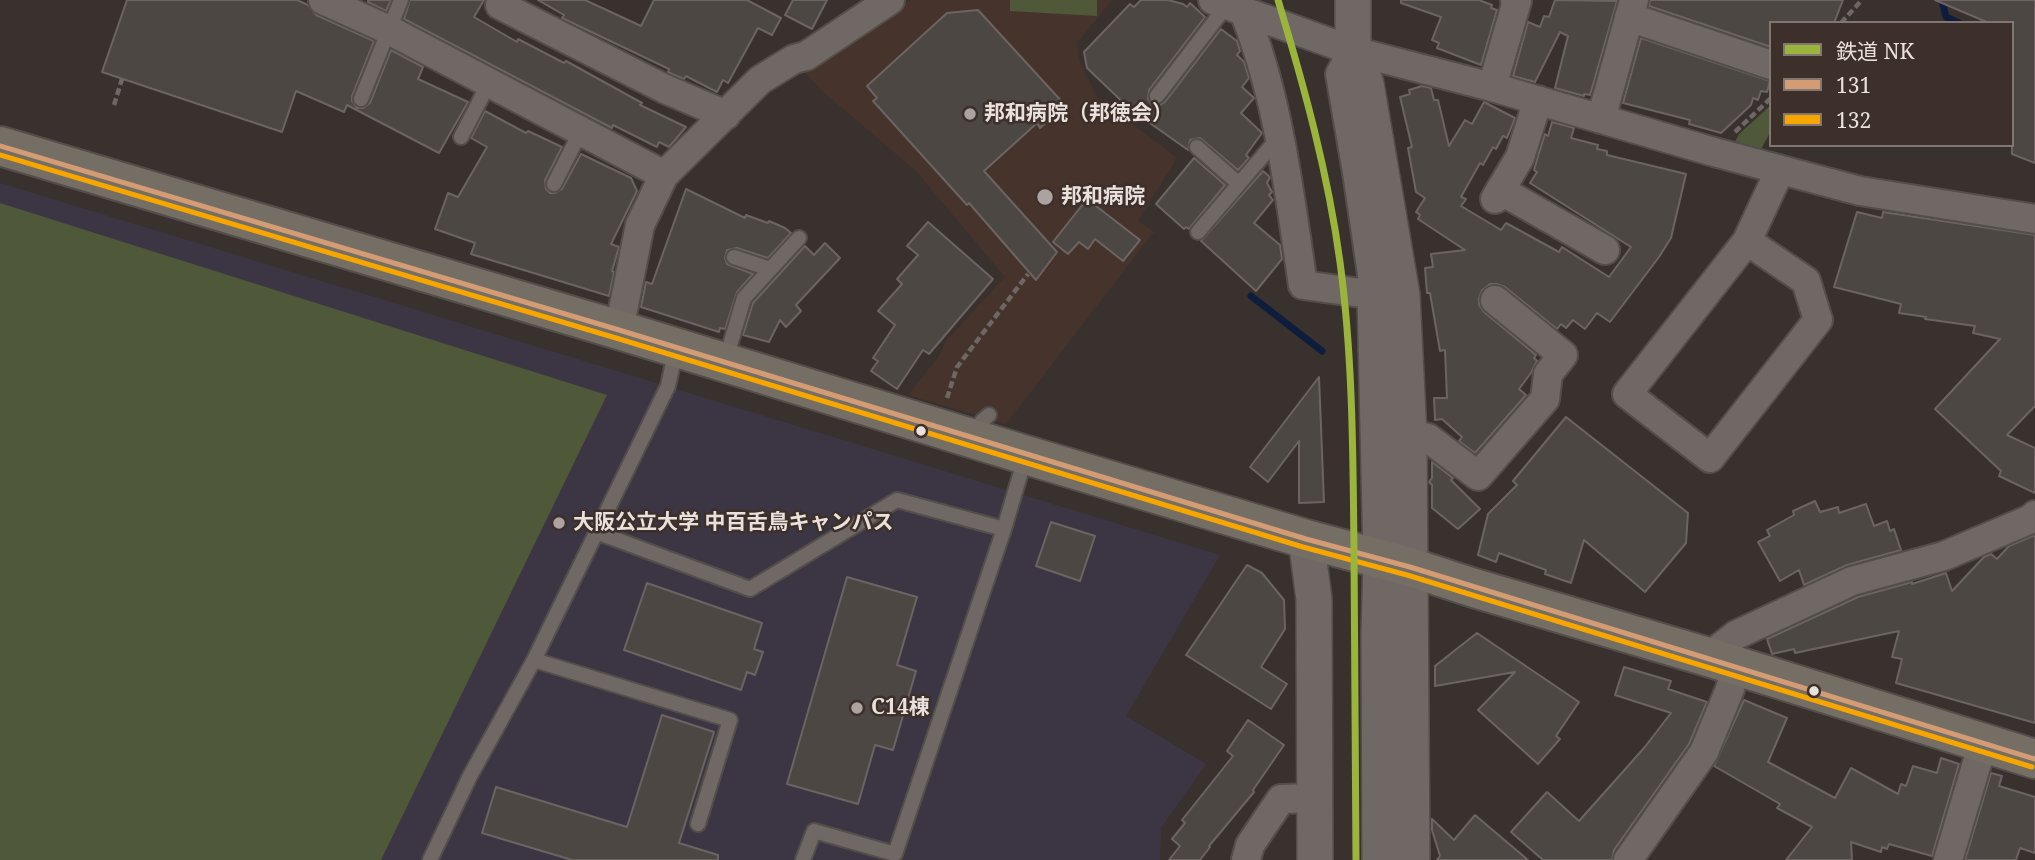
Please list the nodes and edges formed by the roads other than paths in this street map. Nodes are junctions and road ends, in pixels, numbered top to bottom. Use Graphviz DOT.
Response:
graph roads {
  1 [pos="323,0"];
  2 [pos="401,0"];
  3 [pos="890,0"];
  4 [pos="1353,0"];
  5 [pos="1515,0"];
  6 [pos="500,5"];
  7 [pos="1228,6"];
  8 [pos="1632,8"];
  9 [pos="389,30"];
  10 [pos="1353,51"];
  11 [pos="1769,64"];
  12 [pos="489,83"];
  13 [pos="1492,87"];
  14 [pos="1157,96"];
  15 [pos="360,99"];
  16 [pos="1538,100"];
  17 [pos="726,115"];
  18 [pos="1601,118"];
  19 [pos="581,131"];
  20 [pos="1281,135"];
  21 [pos="461,137"];
  22 [pos="0,146"];
  23 [pos="1198,147"];
  24 [pos="1780,170"];
  25 [pos="664,175"];
  26 [pos="554,184"];
  27 [pos="1239,184"];
  28 [pos="2035,219"];
  29 [pos="1198,232"];
  30 [pos="799,238"];
  31 [pos="1747,240"];
  32 [pos="1605,250"];
  33 [pos="734,257"];
  34 [pos="771,269"];
  35 [pos="1388,295"];
  36 [pos="1496,300"];
  37 [pos="619,330"];
  38 [pos="676,349"];
  39 [pos="724,363"];
  40 [pos="1409,434"];
  41 [pos="1026,455"];
  42 [pos="2035,515"];
  43 [pos="1004,529"];
  44 [pos="596,531"];
  45 [pos="1307,539"];
  46 [pos="1396,563"];
  47 [pos="534,660"];
  48 [pos="1722,662"];
  49 [pos="1983,743"];
  50 [pos="2035,759"];
  51 [pos="1315,798"];
  52 [pos="698,824"];
  53 [pos="430,860"];
  54 [pos="803,860"];
  55 [pos="1245,860"];
  56 [pos="1315,860"];
  57 [pos="1380,860"];
  58 [pos="1412,860"];
  59 [pos="1628,860"];
  60 [pos="1948,860"];
  1 -- 9 [label="street"];
  2 -- 9 [label="lane"];
  3 -- 17 [label="street"];
  4 -- 10 [label="street"];
  5 -- 13 [label="street"];
  6 -- 17 [label="street"];
  7 -- 10 [label="street"];
  7 -- 14 [label="lane"];
  7 -- 20 [label="street"];
  8 -- 11 [label="street"];
  8 -- 18 [label="street"];
  9 -- 12 [label="street"];
  9 -- 15 [label="lane"];
  10 -- 13 [label="street"];
  10 -- 35 [label="street"];
  12 -- 19 [label="street"];
  12 -- 21 [label="lane"];
  13 -- 16 [label="street"];
  16 -- 18 [label="street"];
  16 -- 32 [label="street"];
  17 -- 25 [label="street"];
  18 -- 24 [label="street"];
  19 -- 25 [label="street"];
  19 -- 26 [label="lane"];
  20 -- 27 [label="lane"];
  20 -- 35 [label="street"];
  22 -- 37 [label="highway"];
  23 -- 27 [label="lane"];
  24 -- 28 [label="street"];
  24 -- 31 [label="street"];
  25 -- 37 [label="street"];
  27 -- 29 [label="lane"];
  30 -- 34 [label="lane"];
  31 -- 31 [label="street"];
  33 -- 34 [label="lane"];
  34 -- 39 [label="lane"];
  35 -- 40 [label="street"];
  35 -- 46 [label="street"];
  36 -- 40 [label="street"];
  37 -- 38 [label="highway"];
  38 -- 39 [label="highway"];
  38 -- 44 [label="lane"];
  39 -- 41 [label="highway"];
  40 -- 46 [label="street"];
  41 -- 43 [label="lane"];
  41 -- 45 [label="highway"];
  42 -- 48 [label="street"];
  43 -- 44 [label="lane"];
  43 -- 54 [label="lane"];
  44 -- 47 [label="lane"];
  45 -- 46 [label="highway"];
  45 -- 51 [label="street"];
  46 -- 48 [label="highway"];
  46 -- 57 [label="street"];
  46 -- 58 [label="street"];
  47 -- 52 [label="lane"];
  47 -- 53 [label="lane"];
  48 -- 49 [label="highway"];
  48 -- 59 [label="street"];
  49 -- 50 [label="highway"];
  49 -- 60 [label="street"];
  51 -- 55 [label="street"];
  51 -- 56 [label="street"];
}
